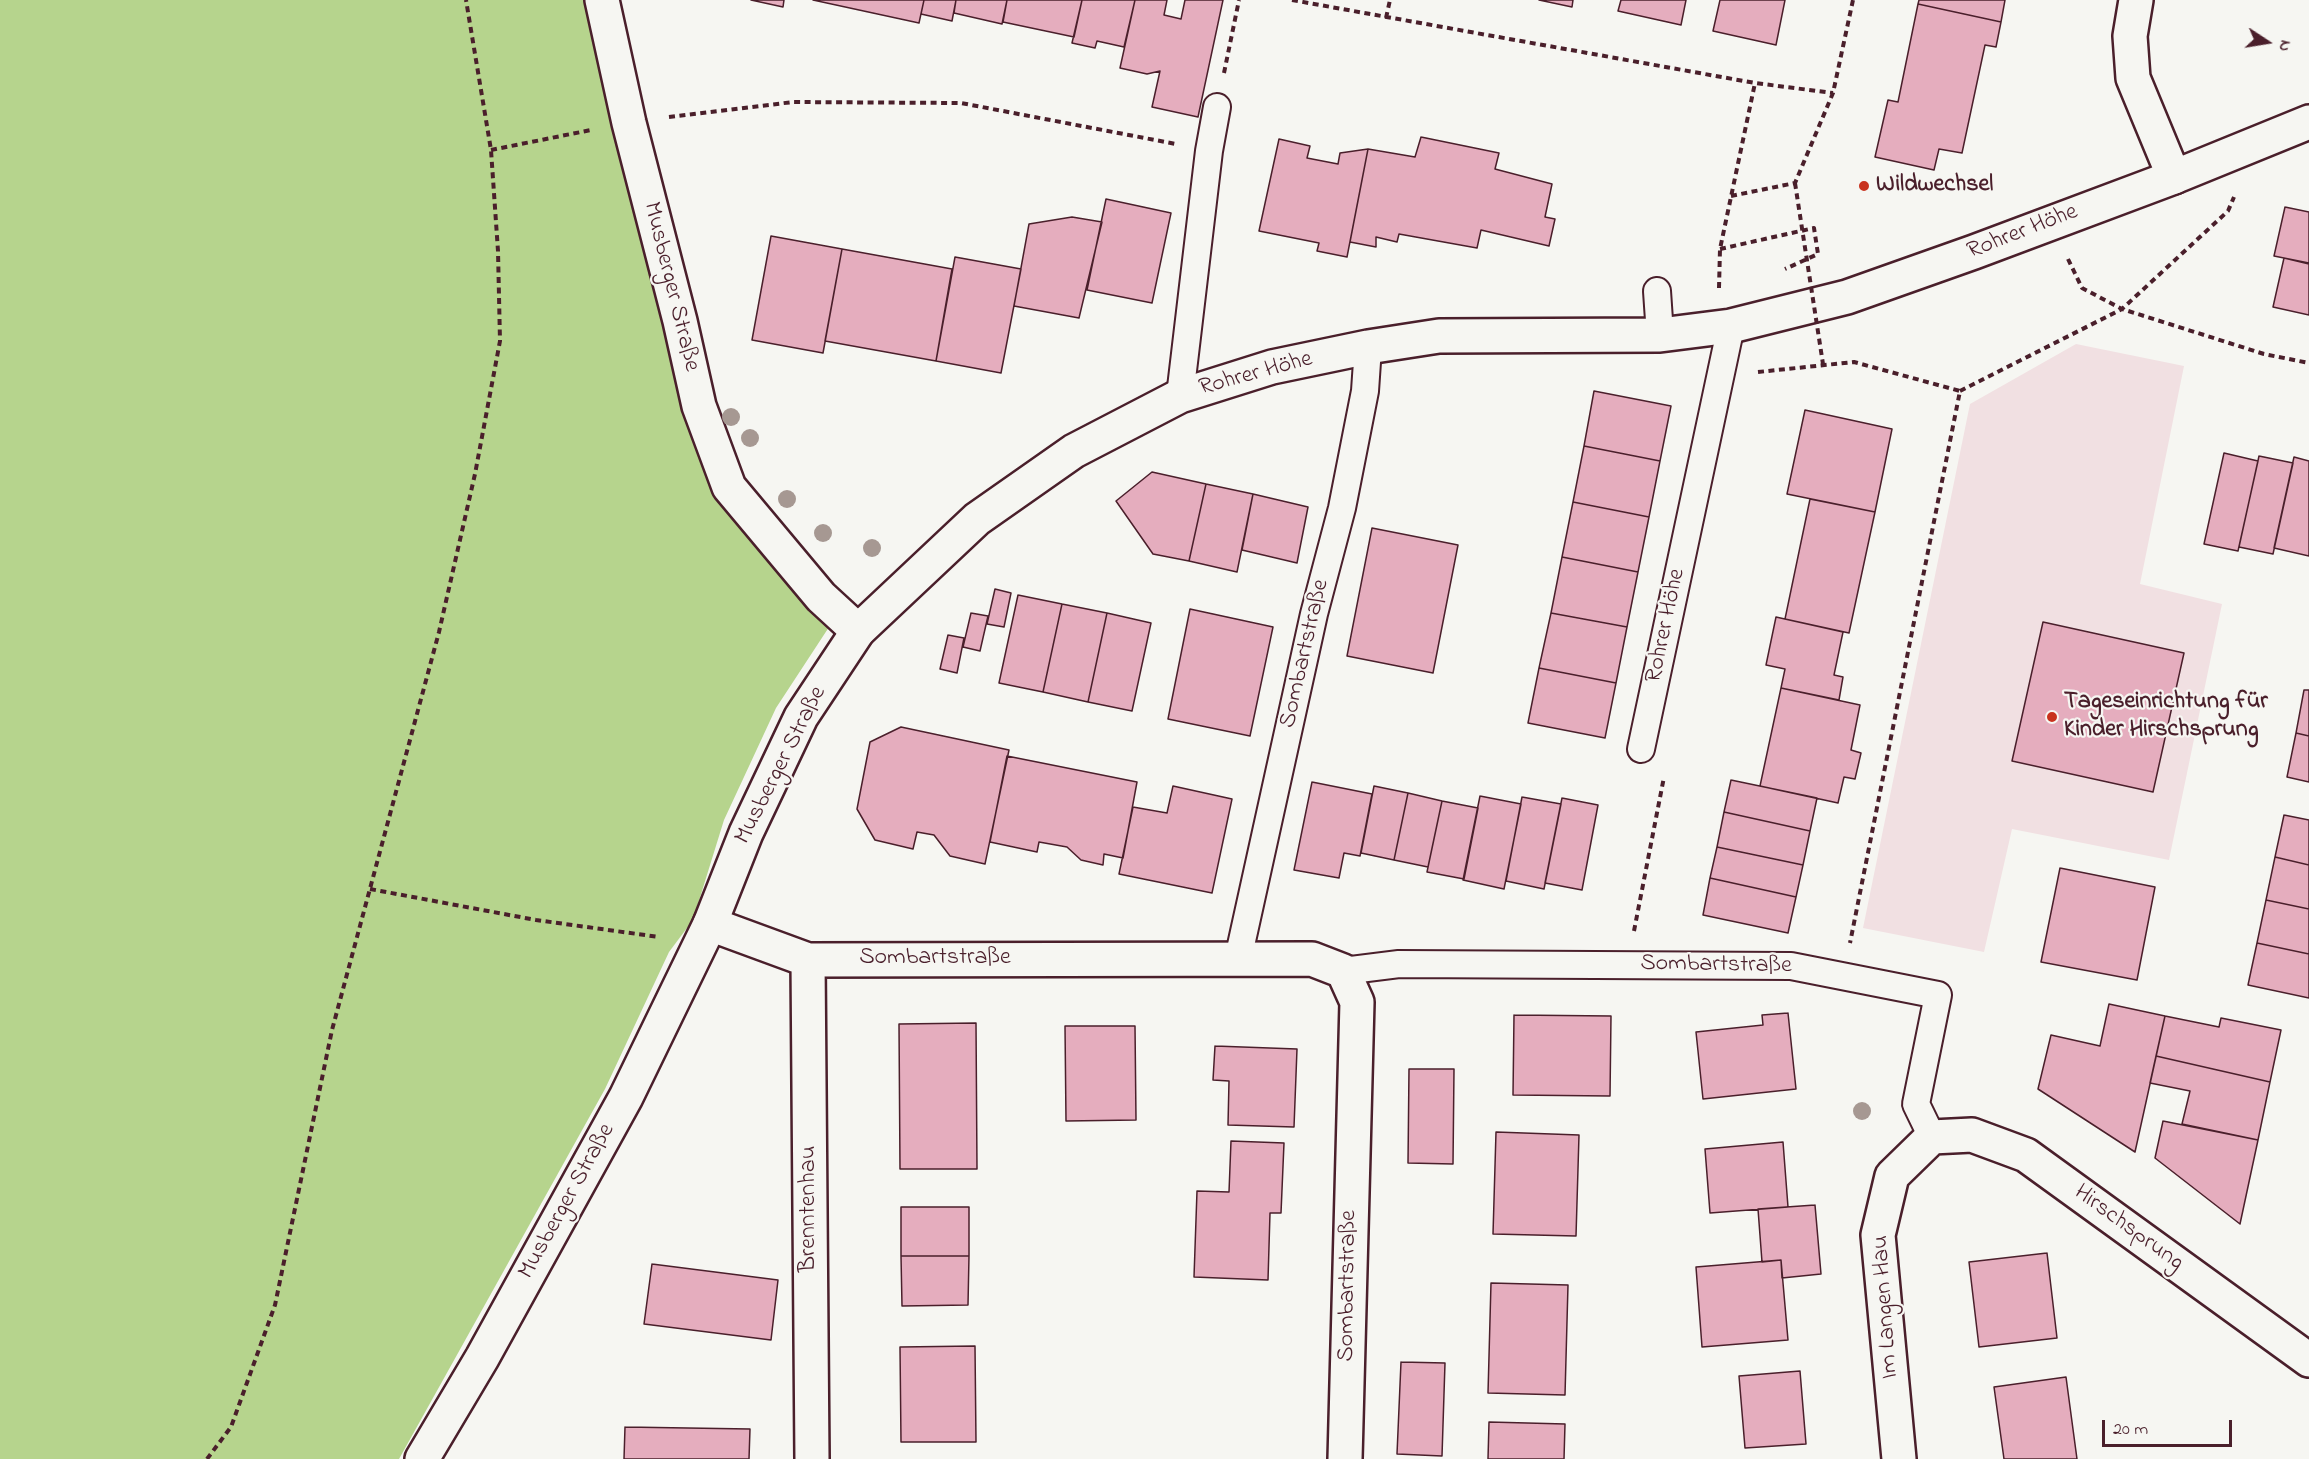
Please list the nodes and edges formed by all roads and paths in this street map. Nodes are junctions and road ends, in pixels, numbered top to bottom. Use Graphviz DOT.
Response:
graph roads {
  1 [pos="466,0"];
  2 [pos="602,0"];
  3 [pos="1239,0"];
  4 [pos="1292,0"];
  5 [pos="1390,0"];
  6 [pos="1853,0"];
  7 [pos="2136,0"];
  8 [pos="1386,18"];
  9 [pos="1755,83"];
  10 [pos="1833,93"];
  11 [pos="1217,107"];
  12 [pos="2309,122"];
  13 [pos="629,123"];
  14 [pos="2253,146"];
  15 [pos="491,150"];
  16 [pos="1209,151"];
  17 [pos="2174,177"];
  18 [pos="1795,183"];
  19 [pos="1731,196"];
  20 [pos="2050,223"];
  21 [pos="1720,249"];
  22 [pos="1778,272"];
  23 [pos="1657,291"];
  24 [pos="2122,309"];
  25 [pos="1724,312"];
  26 [pos="1660,335"];
  27 [pos="1368,347"];
  28 [pos="2309,363"];
  29 [pos="1823,364"];
  30 [pos="1720,376"];
  31 [pos="1960,392"];
  32 [pos="1180,396"];
  33 [pos="858,631"];
  34 [pos="1641,749"];
  35 [pos="370,889"];
  36 [pos="704,934"];
  37 [pos="1238,959"];
  38 [pos="808,960"];
  39 [pos="1628,964"];
  40 [pos="1343,971"];
  41 [pos="1844,976"];
  42 [pos="1932,1137"];
  43 [pos="2309,1360"];
  44 [pos="207,1459"];
  45 [pos="422,1459"];
  46 [pos="812,1459"];
  47 [pos="1345,1459"];
  48 [pos="1899,1459"];
  1 -- 15 [label="path"];
  2 -- 13 [label="street, Musberger Straße"];
  3 -- 11 [label="path"];
  4 -- 8 [label="path"];
  5 -- 8 [label="path"];
  6 -- 10 [label="path"];
  7 -- 17 [label="street"];
  8 -- 9 [label="path"];
  9 -- 10 [label="path"];
  9 -- 19 [label="path"];
  10 -- 18 [label="path"];
  11 -- 16 [label="lane"];
  12 -- 14 [label="street, Rohrer Höhe"];
  13 -- 15 [label="path"];
  13 -- 16 [label="path"];
  13 -- 33 [label="street, Musberger Straße"];
  14 -- 17 [label="street, Rohrer Höhe"];
  14 -- 24 [label="path"];
  15 -- 35 [label="path"];
  16 -- 32 [label="lane"];
  17 -- 20 [label="street, Rohrer Höhe"];
  18 -- 19 [label="path"];
  18 -- 29 [label="path, bridge"];
  19 -- 21 [label="path"];
  20 -- 24 [label="path"];
  20 -- 25 [label="street, Rohrer Höhe"];
  21 -- 22 [label="path"];
  21 -- 25 [label="path"];
  23 -- 26 [label="lane"];
  24 -- 28 [label="path"];
  24 -- 31 [label="path"];
  25 -- 26 [label="street, Rohrer Höhe"];
  25 -- 30 [label="lane, Rohrer Höhe"];
  26 -- 27 [label="street, Rohrer Höhe"];
  27 -- 32 [label="street, Rohrer Höhe"];
  27 -- 37 [label="lane, Sombartstraße"];
  29 -- 30 [label="path"];
  29 -- 31 [label="path"];
  30 -- 34 [label="lane, Rohrer Höhe"];
  31 -- 41 [label="path"];
  32 -- 33 [label="street, Rohrer Höhe"];
  33 -- 36 [label="street, Musberger Straße"];
  34 -- 39 [label="path"];
  35 -- 36 [label="path"];
  35 -- 44 [label="path"];
  36 -- 38 [label="street, Sombartstraße"];
  36 -- 45 [label="street, Musberger Straße"];
  37 -- 38 [label="street, Sombartstraße"];
  37 -- 40 [label="street, Sombartstraße"];
  38 -- 46 [label="street, Brenntenhau"];
  39 -- 40 [label="lane, Sombartstraße"];
  39 -- 41 [label="lane, Sombartstraße"];
  40 -- 47 [label="street, Sombartstraße"];
  41 -- 42 [label="lane, Sombartstraße"];
  42 -- 43 [label="street, Hirschsprung"];
  42 -- 48 [label="street, Im Langen Hau"];
}
